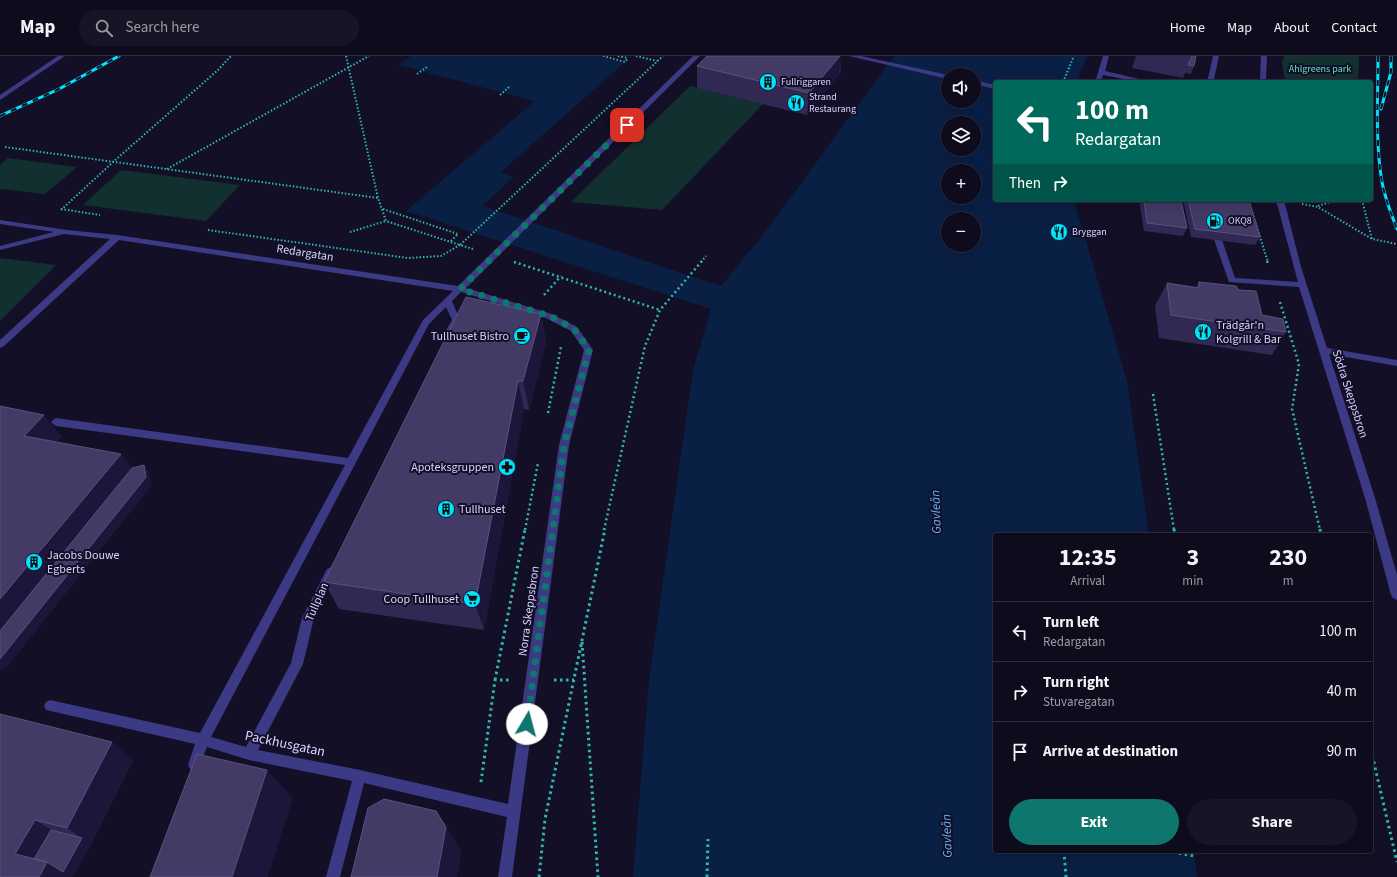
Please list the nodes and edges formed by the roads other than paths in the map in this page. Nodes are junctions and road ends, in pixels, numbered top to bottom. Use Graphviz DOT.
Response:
graph roads {
  1 [pos="62,56"];
  2 [pos="697,56"];
  3 [pos="852,56"];
  4 [pos="1106,56"];
  5 [pos="1216,56"];
  6 [pos="1264,56"];
  7 [pos="1100,72"];
  8 [pos="941,76"];
  9 [pos="1098,80"];
  10 [pos="1139,80"];
  11 [pos="1209,80"];
  12 [pos="1263,80"];
  13 [pos="981,84"];
  14 [pos="993,87"];
  15 [pos="0,98"];
  16 [pos="1281,202"];
  17 [pos="0,222"];
  18 [pos="1212,222"];
  19 [pos="67,232"];
  20 [pos="117,237"];
  21 [pos="0,248"];
  22 [pos="1303,285"];
  23 [pos="460,289"];
  24 [pos="448,301"];
  25 [pos="445,341"];
  26 [pos="0,345"];
  27 [pos="589,350"];
  28 [pos="1323,350"];
  29 [pos="1397,363"];
  30 [pos="56,422"];
  31 [pos="352,462"];
  32 [pos="336,561"];
  33 [pos="1397,595"];
  34 [pos="50,706"];
  35 [pos="203,740"];
  36 [pos="249,754"];
  37 [pos="190,776"];
  38 [pos="360,776"];
  39 [pos="515,812"];
  40 [pos="333,877"];
  41 [pos="505,877"];
  1 -- 15 [label="street"];
  2 -- 23 [label="street"];
  3 -- 8 [label="street"];
  4 -- 7 [label="street"];
  5 -- 11 [label="street"];
  6 -- 12 [label="street"];
  7 -- 9 [label="street"];
  7 -- 10 [label="street"];
  13 -- 14 [label="street"];
  16 -- 22 [label="street, Södra Skeppsbron"];
  17 -- 19 [label="street, Redargatan"];
  18 -- 22 [label="street"];
  19 -- 20 [label="street, Redargatan"];
  19 -- 21 [label="street"];
  20 -- 23 [label="street, Redargatan"];
  20 -- 26 [label="street"];
  22 -- 28 [label="street, Södra Skeppsbron"];
  23 -- 24 [label="street"];
  23 -- 27 [label="street, Redargatan"];
  24 -- 25 [label="street"];
  24 -- 31 [label="street"];
  27 -- 39 [label="street, Norra Skeppsbron"];
  28 -- 29 [label="street"];
  28 -- 33 [label="street, Södra Skeppsbron"];
  30 -- 31 [label="street"];
  31 -- 35 [label="street"];
  32 -- 36 [label="street, Tullplan"];
  34 -- 35 [label="street, Packhusgatan"];
  35 -- 36 [label="street, Packhusgatan"];
  35 -- 37 [label="street"];
  36 -- 38 [label="street, Packhusgatan"];
  38 -- 39 [label="street, Packhusgatan"];
  38 -- 40 [label="street"];
  39 -- 41 [label="street, Norra Skeppsbron"];
}
